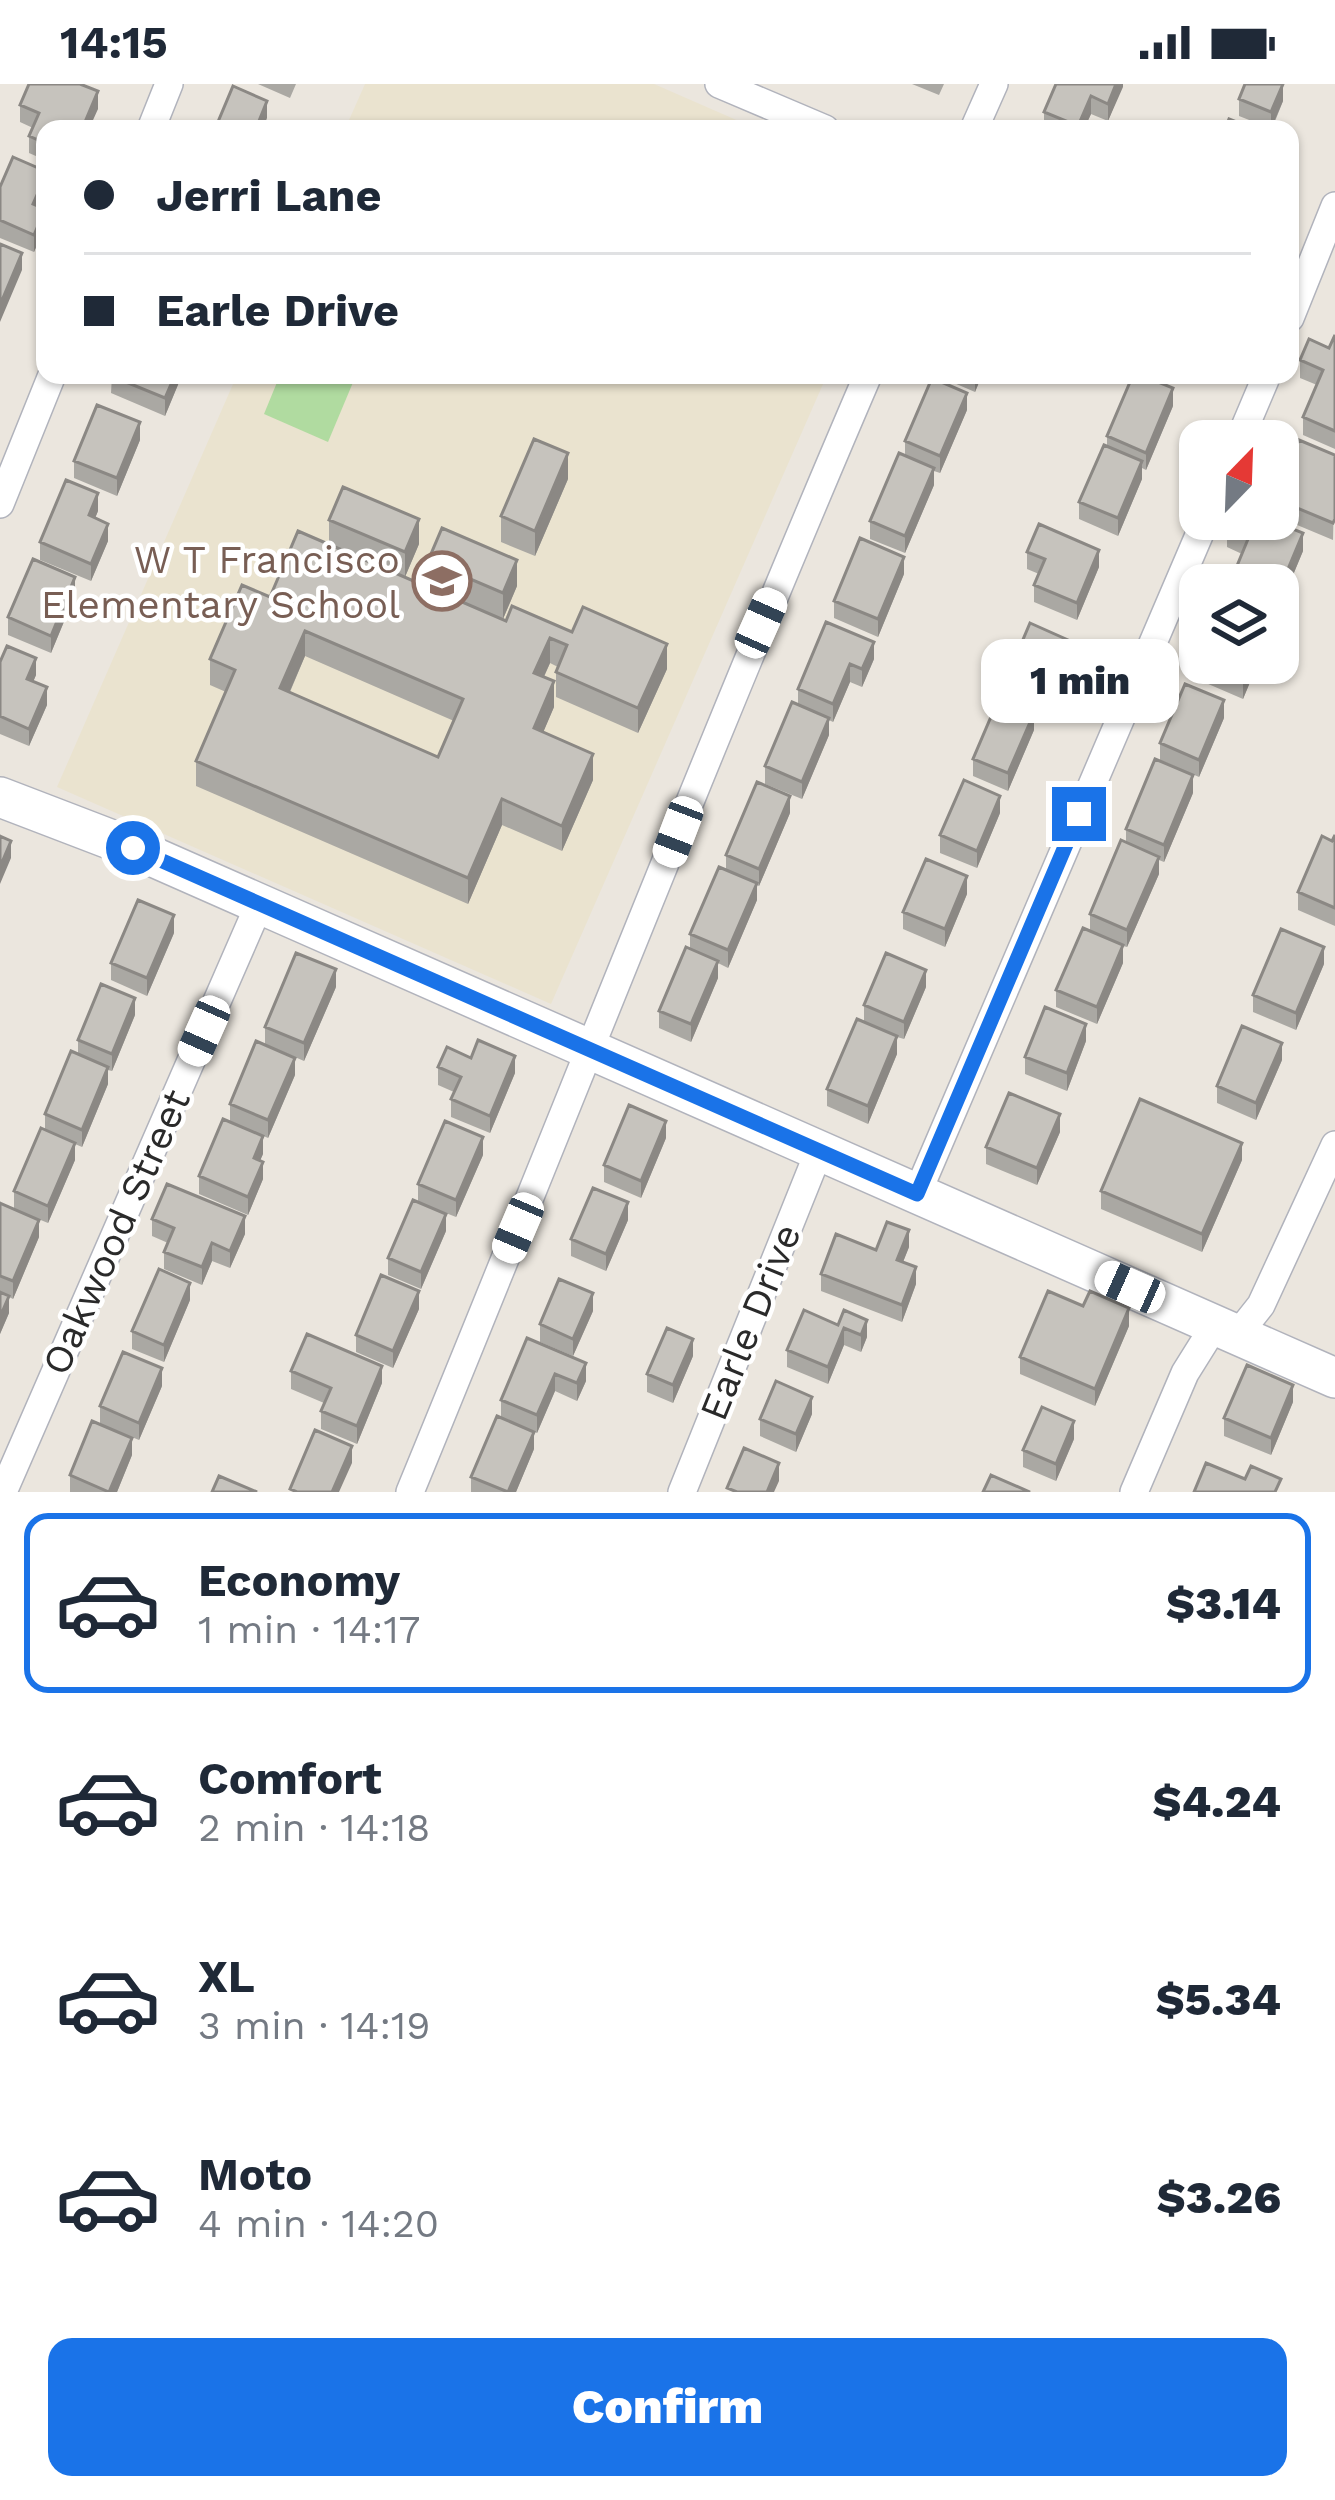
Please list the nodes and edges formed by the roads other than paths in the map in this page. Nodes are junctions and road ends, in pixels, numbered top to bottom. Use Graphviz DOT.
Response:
graph roads {
  1 [pos="169,84"];
  2 [pos="719,84"];
  3 [pos="994,84"];
  4 [pos="155,120"];
  5 [pos="804,120"];
  6 [pos="978,120"];
  7 [pos="1335,206"];
  8 [pos="1299,296"];
  9 [pos="48,384"];
  10 [pos="864,384"];
  11 [pos="1263,384"];
  12 [pos="1248,420"];
  13 [pos="0,504"];
  14 [pos="1197,540"];
  15 [pos="0,796"];
  16 [pos="259,905"];
  17 [pos="591,1053"];
  18 [pos="1335,1145"];
  19 [pos="819,1151"];
  20 [pos="917,1194"];
  21 [pos="1226,1329"];
  22 [pos="1335,1378"];
  23 [pos="3,1492"];
  24 [pos="410,1492"];
  25 [pos="682,1492"];
  26 [pos="1134,1492"];
  1 -- 4 [label="street"];
  2 -- 5 [label="street"];
  3 -- 6 [label="street"];
  7 -- 8 [label="street"];
  9 -- 13 [label="street"];
  10 -- 17 [label="street"];
  11 -- 12 [label="street"];
  14 -- 20 [label="street"];
  15 -- 16 [label="street"];
  16 -- 17 [label="street"];
  16 -- 23 [label="street, Oakwood Street"];
  17 -- 19 [label="street"];
  17 -- 24 [label="street"];
  18 -- 21 [label="street"];
  19 -- 20 [label="street"];
  19 -- 25 [label="street, Earle Drive"];
  20 -- 21 [label="street"];
  21 -- 22 [label="street"];
  21 -- 26 [label="street"];
}
